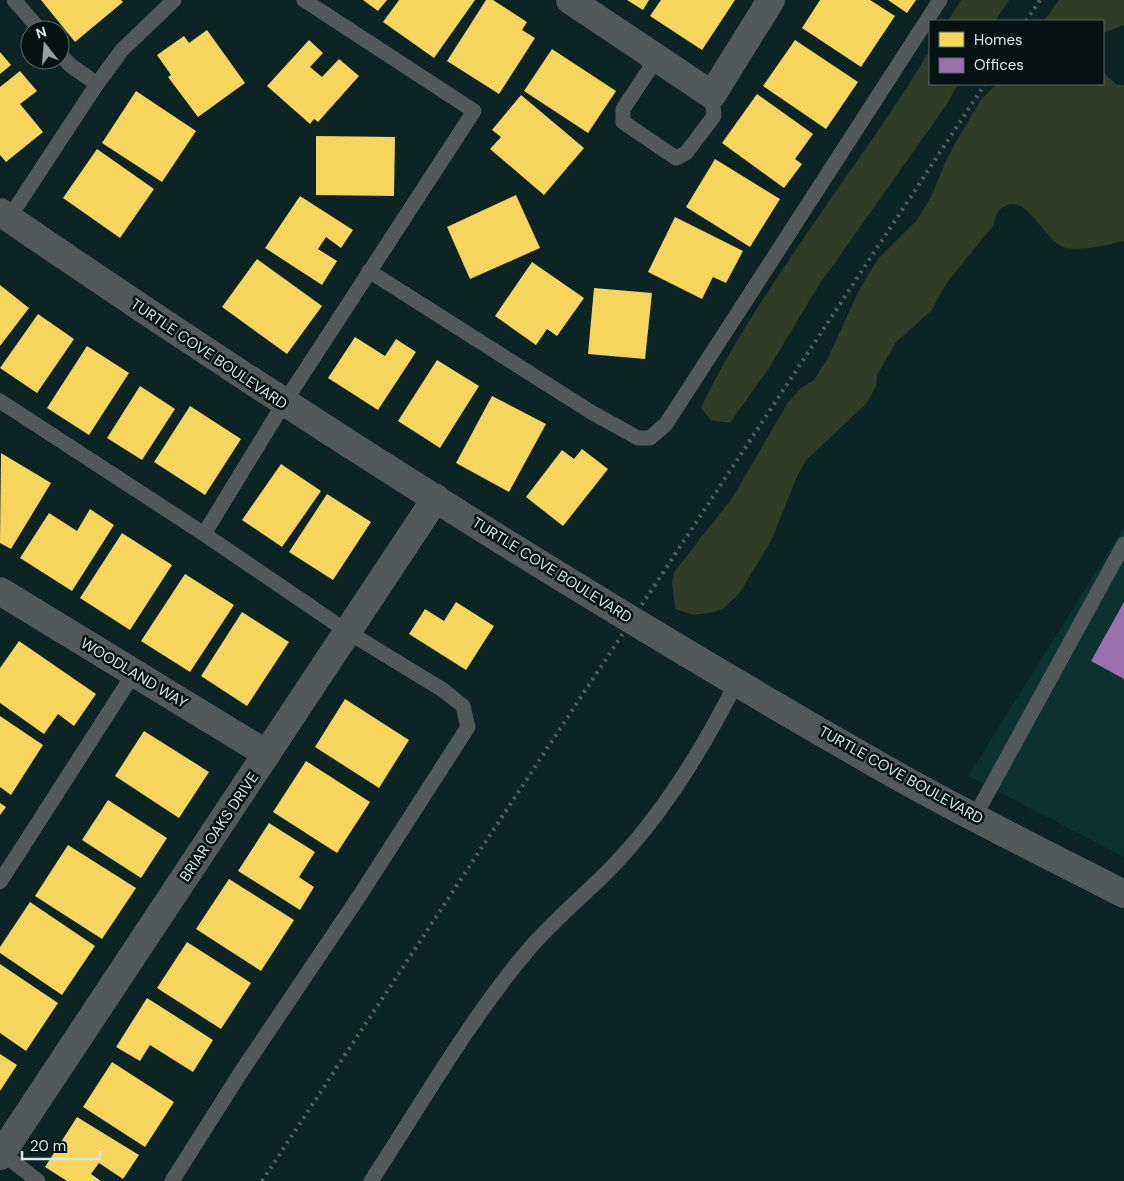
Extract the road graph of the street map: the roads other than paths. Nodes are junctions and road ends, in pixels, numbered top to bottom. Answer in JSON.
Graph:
{"nodes":[{"id":1,"x":14,"y":0,"type":"edge"},
{"id":2,"x":174,"y":0,"type":"edge"},
{"id":3,"x":304,"y":0,"type":"edge"},
{"id":4,"x":570,"y":0,"type":"edge"},
{"id":5,"x":772,"y":0,"type":"edge"},
{"id":6,"x":940,"y":0,"type":"edge"},
{"id":7,"x":31,"y":20,"type":"edge"},
{"id":8,"x":657,"y":58,"type":"junction"},
{"id":9,"x":70,"y":65,"type":"edge"},
{"id":10,"x":97,"y":84,"type":"junction"},
{"id":11,"x":712,"y":95,"type":"junction"},
{"id":12,"x":5,"y":215,"type":"edge"},
{"id":13,"x":369,"y":271,"type":"junction"},
{"id":14,"x":0,"y":401,"type":"edge"},
{"id":15,"x":284,"y":403,"type":"junction"},
{"id":16,"x":436,"y":498,"type":"junction"},
{"id":17,"x":204,"y":534,"type":"junction"},
{"id":18,"x":1124,"y":544,"type":"edge"},
{"id":19,"x":1,"y":593,"type":"edge"},
{"id":20,"x":348,"y":632,"type":"junction"},
{"id":21,"x":134,"y":673,"type":"junction"},
{"id":22,"x":737,"y":681,"type":"junction"},
{"id":23,"x":267,"y":754,"type":"junction"},
{"id":24,"x":975,"y":816,"type":"junction"},
{"id":25,"x":0,"y":882,"type":"edge"},
{"id":26,"x":1124,"y":894,"type":"edge"},
{"id":27,"x":1,"y":1155,"type":"edge"},
{"id":28,"x":38,"y":1181,"type":"edge"},
{"id":29,"x":172,"y":1181,"type":"edge"},
{"id":30,"x":371,"y":1181,"type":"edge"}],
"edges":[{"from":1,"to":7,"type":"lane"},
{"from":2,"to":10,"type":"lane"},
{"from":3,"to":13,"type":"lane"},
{"from":4,"to":8,"type":"street"},
{"from":5,"to":11,"type":"street"},
{"from":6,"to":13,"type":"lane"},
{"from":8,"to":11,"type":"street"},
{"from":8,"to":11,"type":"lane"},
{"from":9,"to":10,"type":"lane"},
{"from":10,"to":12,"type":"lane"},
{"from":12,"to":15,"type":"street","name":"TURTLE COVE BOULEVARD"},
{"from":13,"to":15,"type":"lane"},
{"from":14,"to":17,"type":"lane"},
{"from":15,"to":16,"type":"street","name":"TURTLE COVE BOULEVARD"},
{"from":15,"to":17,"type":"lane"},
{"from":16,"to":20,"type":"street","name":"BRIAR OAKS DRIVE"},
{"from":16,"to":22,"type":"street","name":"TURTLE COVE BOULEVARD"},
{"from":17,"to":20,"type":"lane"},
{"from":18,"to":24,"type":"lane"},
{"from":19,"to":21,"type":"street","name":"WOODLAND WAY"},
{"from":20,"to":23,"type":"street","name":"BRIAR OAKS DRIVE"},
{"from":20,"to":29,"type":"lane"},
{"from":21,"to":23,"type":"street","name":"WOODLAND WAY"},
{"from":21,"to":25,"type":"lane"},
{"from":22,"to":24,"type":"street","name":"TURTLE COVE BOULEVARD"},
{"from":22,"to":30,"type":"lane"},
{"from":23,"to":27,"type":"street","name":"BRIAR OAKS DRIVE"},
{"from":24,"to":26,"type":"street","name":"TURTLE COVE BOULEVARD"},
{"from":27,"to":28,"type":"lane"}]}
